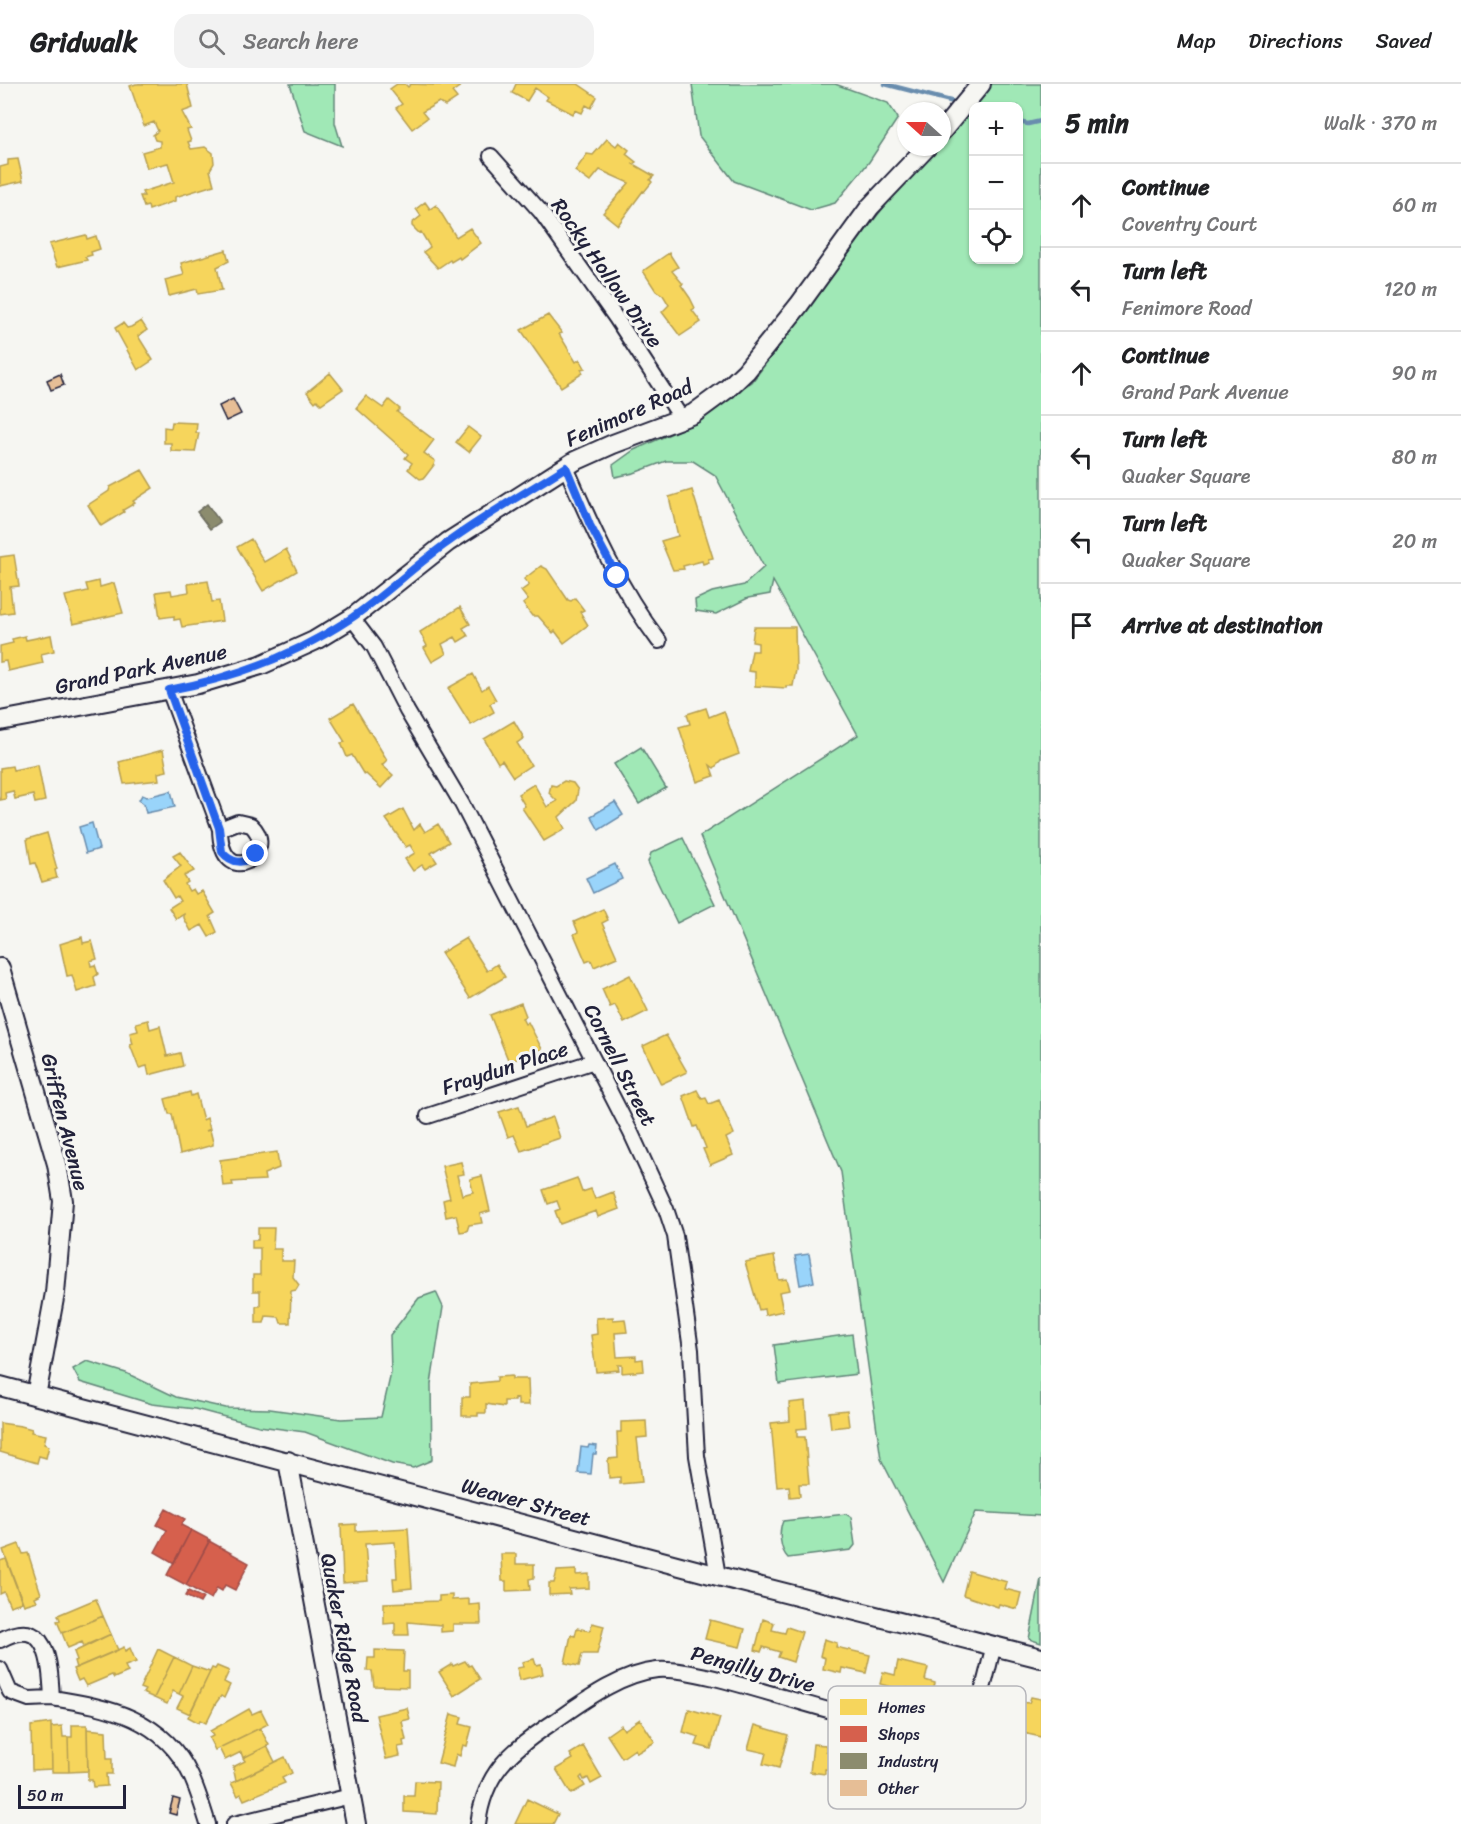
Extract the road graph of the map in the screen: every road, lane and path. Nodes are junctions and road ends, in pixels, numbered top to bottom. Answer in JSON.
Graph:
{"nodes":[{"id":1,"x":977,"y":88,"type":"edge"},
{"id":2,"x":951,"y":121,"type":"edge"},
{"id":3,"x":491,"y":156,"type":"dead end"},
{"id":4,"x":918,"y":156,"type":"edge"},
{"id":5,"x":682,"y":419,"type":"junction"},
{"id":6,"x":566,"y":467,"type":"junction"},
{"id":7,"x":352,"y":618,"type":"junction"},
{"id":8,"x":659,"y":641,"type":"dead end"},
{"id":9,"x":169,"y":690,"type":"junction"},
{"id":10,"x":0,"y":721,"type":"edge"},
{"id":11,"x":219,"y":828,"type":"dead end"},
{"id":12,"x":0,"y":968,"type":"edge"},
{"id":13,"x":594,"y":1061,"type":"junction"},
{"id":14,"x":428,"y":1116,"type":"dead end"},
{"id":15,"x":0,"y":1386,"type":"edge"},
{"id":16,"x":36,"y":1396,"type":"junction"},
{"id":17,"x":288,"y":1461,"type":"junction"},
{"id":18,"x":718,"y":1576,"type":"junction"},
{"id":19,"x":0,"y":1640,"type":"edge"},
{"id":20,"x":994,"y":1646,"type":"junction"},
{"id":21,"x":1041,"y":1658,"type":"edge"},
{"id":22,"x":0,"y":1669,"type":"edge"},
{"id":23,"x":982,"y":1686,"type":"edge"},
{"id":24,"x":52,"y":1698,"type":"junction"},
{"id":25,"x":828,"y":1710,"type":"edge"},
{"id":26,"x":351,"y":1796,"type":"junction"},
{"id":27,"x":208,"y":1824,"type":"edge"},
{"id":28,"x":234,"y":1824,"type":"edge"},
{"id":29,"x":356,"y":1824,"type":"edge"},
{"id":30,"x":478,"y":1824,"type":"edge"}],
"edges":[{"from":1,"to":2,"type":"street"},
{"from":3,"to":5,"type":"street","name":"Rocky Hollow Drive"},
{"from":4,"to":5,"type":"street","name":"Fenimore Road"},
{"from":5,"to":6,"type":"street","name":"Fenimore Road"},
{"from":6,"to":7,"type":"street","name":"Fenimore Road"},
{"from":6,"to":8,"type":"street"},
{"from":7,"to":9,"type":"street","name":"Grand Park Avenue"},
{"from":7,"to":13,"type":"street","name":"Cornell Street"},
{"from":9,"to":10,"type":"street","name":"Grand Park Avenue"},
{"from":9,"to":11,"type":"street"},
{"from":12,"to":16,"type":"street","name":"Griffen Avenue"},
{"from":13,"to":14,"type":"street","name":"Fraydun Place"},
{"from":13,"to":18,"type":"street","name":"Cornell Street"},
{"from":15,"to":16,"type":"street","name":"Weaver Street"},
{"from":16,"to":17,"type":"street","name":"Weaver Street"},
{"from":17,"to":18,"type":"street","name":"Weaver Street"},
{"from":17,"to":26,"type":"street","name":"Quaker Ridge Road"},
{"from":18,"to":20,"type":"street","name":"Weaver Street"},
{"from":19,"to":24,"type":"street"},
{"from":20,"to":21,"type":"street","name":"Weaver Street"},
{"from":20,"to":23,"type":"street","name":"Pengilly Drive"},
{"from":22,"to":24,"type":"street"},
{"from":24,"to":27,"type":"street"},
{"from":25,"to":30,"type":"street","name":"Pengilly Drive"},
{"from":26,"to":28,"type":"street"},
{"from":26,"to":29,"type":"street","name":"Quaker Ridge Road"}]}
